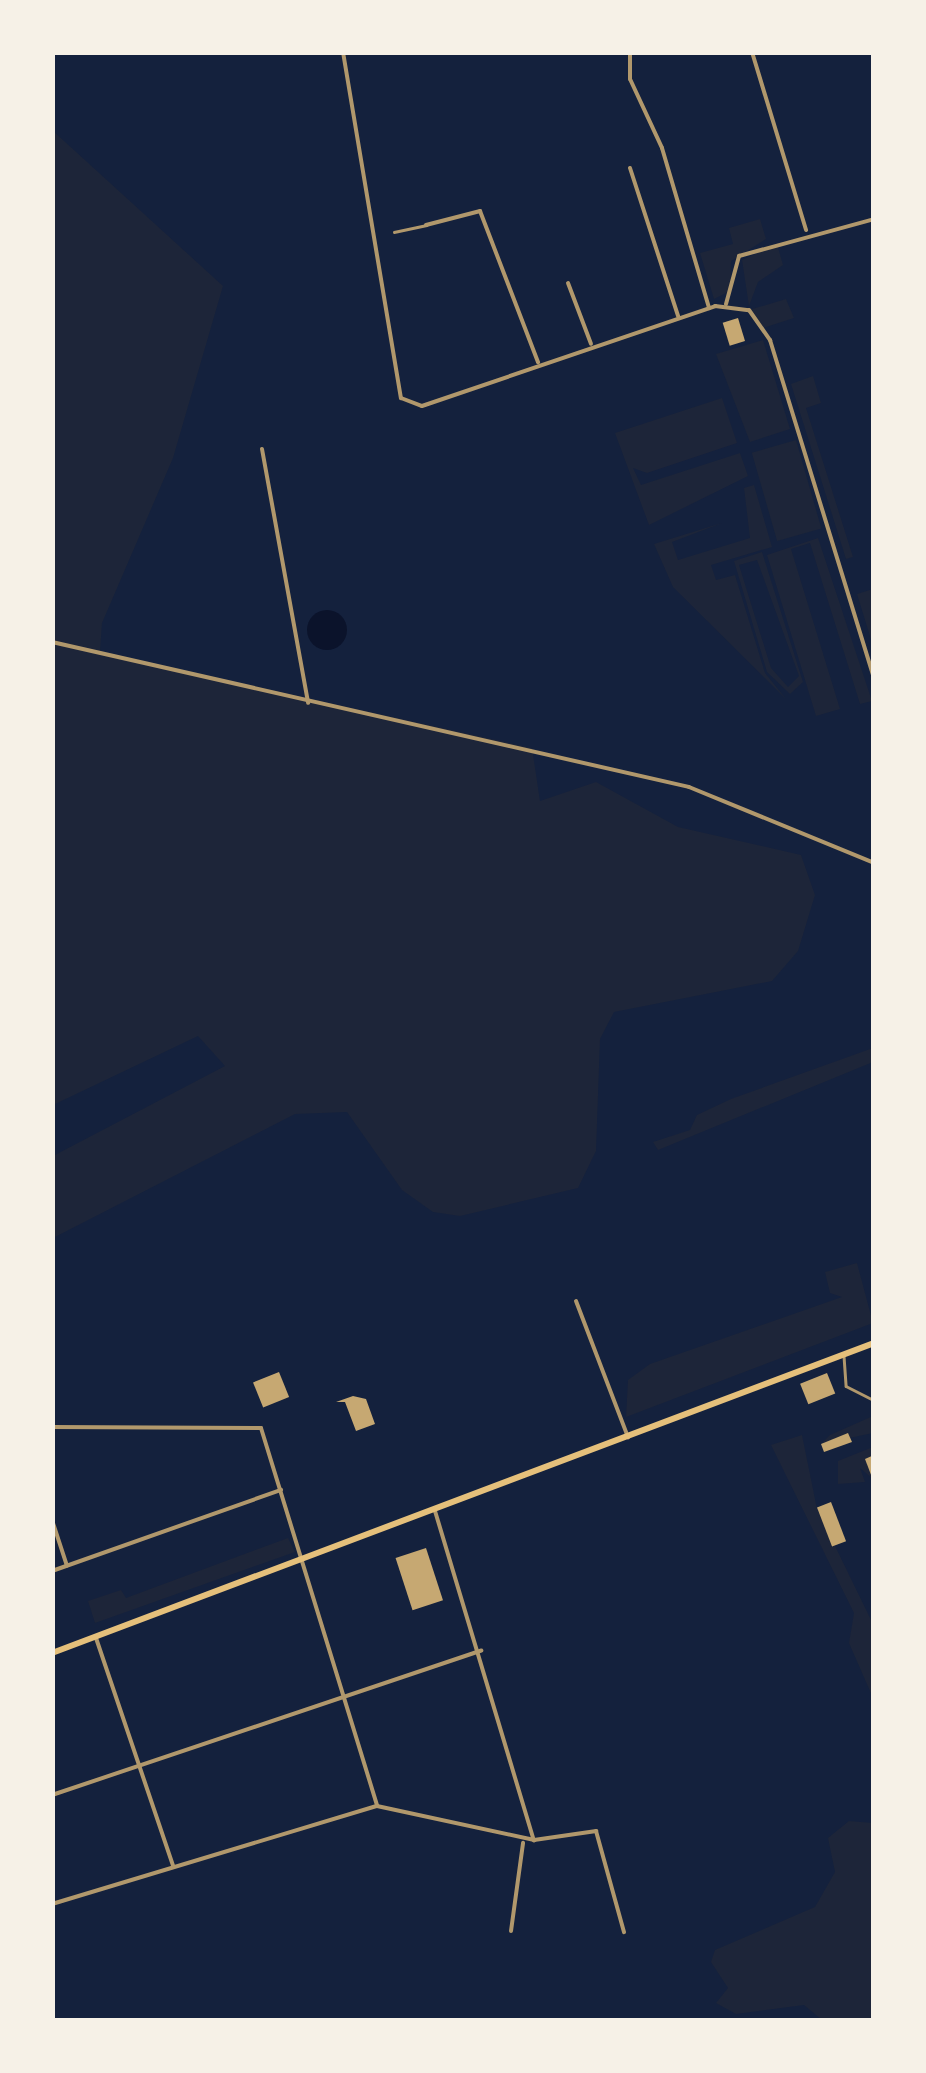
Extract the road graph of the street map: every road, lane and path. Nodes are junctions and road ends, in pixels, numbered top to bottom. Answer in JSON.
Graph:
{"nodes":[{"id":1,"x":343,"y":52,"type":"edge"},
{"id":2,"x":630,"y":52,"type":"edge"},
{"id":3,"x":752,"y":52,"type":"edge"},
{"id":4,"x":630,"y":168,"type":"dead end"},
{"id":5,"x":874,"y":218,"type":"edge"},
{"id":6,"x":426,"y":225,"type":"joint"},
{"id":7,"x":806,"y":230,"type":"junction"},
{"id":8,"x":394,"y":232,"type":"dead end"},
{"id":9,"x":568,"y":283,"type":"dead end"},
{"id":10,"x":726,"y":304,"type":"junction"},
{"id":11,"x":709,"y":308,"type":"junction"},
{"id":12,"x":678,"y":318,"type":"junction"},
{"id":13,"x":592,"y":346,"type":"junction"},
{"id":14,"x":539,"y":364,"type":"junction"},
{"id":15,"x":262,"y":448,"type":"dead end"},
{"id":16,"x":52,"y":642,"type":"edge"},
{"id":17,"x":874,"y":679,"type":"edge"},
{"id":18,"x":308,"y":703,"type":"junction"},
{"id":19,"x":874,"y":863,"type":"edge"},
{"id":20,"x":576,"y":1301,"type":"dead end"},
{"id":21,"x":874,"y":1344,"type":"edge"},
{"id":22,"x":844,"y":1355,"type":"junction"},
{"id":23,"x":874,"y":1400,"type":"edge"},
{"id":24,"x":52,"y":1427,"type":"edge"},
{"id":25,"x":629,"y":1438,"type":"junction"},
{"id":26,"x":281,"y":1490,"type":"junction"},
{"id":27,"x":435,"y":1511,"type":"junction"},
{"id":28,"x":52,"y":1520,"type":"edge"},
{"id":29,"x":307,"y":1560,"type":"junction"},
{"id":30,"x":67,"y":1566,"type":"junction"},
{"id":31,"x":52,"y":1571,"type":"edge"},
{"id":32,"x":96,"y":1638,"type":"junction"},
{"id":33,"x":481,"y":1651,"type":"junction"},
{"id":34,"x":52,"y":1653,"type":"edge"},
{"id":35,"x":343,"y":1694,"type":"junction"},
{"id":36,"x":138,"y":1766,"type":"junction"},
{"id":37,"x":52,"y":1795,"type":"edge"},
{"id":38,"x":377,"y":1806,"type":"junction"},
{"id":39,"x":534,"y":1840,"type":"junction"},
{"id":40,"x":523,"y":1843,"type":"junction"},
{"id":41,"x":173,"y":1867,"type":"junction"},
{"id":42,"x":52,"y":1904,"type":"edge"},
{"id":43,"x":511,"y":1931,"type":"dead end"},
{"id":44,"x":624,"y":1932,"type":"dead end"}],
"edges":[{"from":1,"to":14,"type":"street"},
{"from":2,"to":11,"type":"street"},
{"from":3,"to":7,"type":"street"},
{"from":4,"to":12,"type":"street"},
{"from":5,"to":7,"type":"street"},
{"from":6,"to":8,"type":"lane"},
{"from":6,"to":14,"type":"street"},
{"from":7,"to":10,"type":"street"},
{"from":9,"to":13,"type":"street"},
{"from":10,"to":11,"type":"street"},
{"from":10,"to":17,"type":"street"},
{"from":11,"to":12,"type":"street"},
{"from":12,"to":13,"type":"street"},
{"from":13,"to":14,"type":"street"},
{"from":15,"to":18,"type":"street"},
{"from":16,"to":18,"type":"street"},
{"from":18,"to":19,"type":"street"},
{"from":20,"to":25,"type":"street"},
{"from":21,"to":22,"type":"main road"},
{"from":22,"to":23,"type":"lane"},
{"from":22,"to":25,"type":"main road"},
{"from":24,"to":26,"type":"street"},
{"from":25,"to":27,"type":"main road"},
{"from":26,"to":29,"type":"street"},
{"from":26,"to":30,"type":"street"},
{"from":27,"to":29,"type":"main road"},
{"from":27,"to":33,"type":"street"},
{"from":28,"to":30,"type":"street"},
{"from":29,"to":32,"type":"main road"},
{"from":29,"to":35,"type":"street"},
{"from":30,"to":31,"type":"street"},
{"from":32,"to":34,"type":"main road"},
{"from":32,"to":36,"type":"street"},
{"from":33,"to":35,"type":"street"},
{"from":33,"to":39,"type":"street"},
{"from":35,"to":36,"type":"street"},
{"from":35,"to":38,"type":"street"},
{"from":36,"to":37,"type":"street"},
{"from":36,"to":41,"type":"street"},
{"from":38,"to":40,"type":"street"},
{"from":38,"to":41,"type":"street"},
{"from":39,"to":40,"type":"street"},
{"from":39,"to":44,"type":"street"},
{"from":40,"to":43,"type":"street"},
{"from":41,"to":42,"type":"street"}]}
